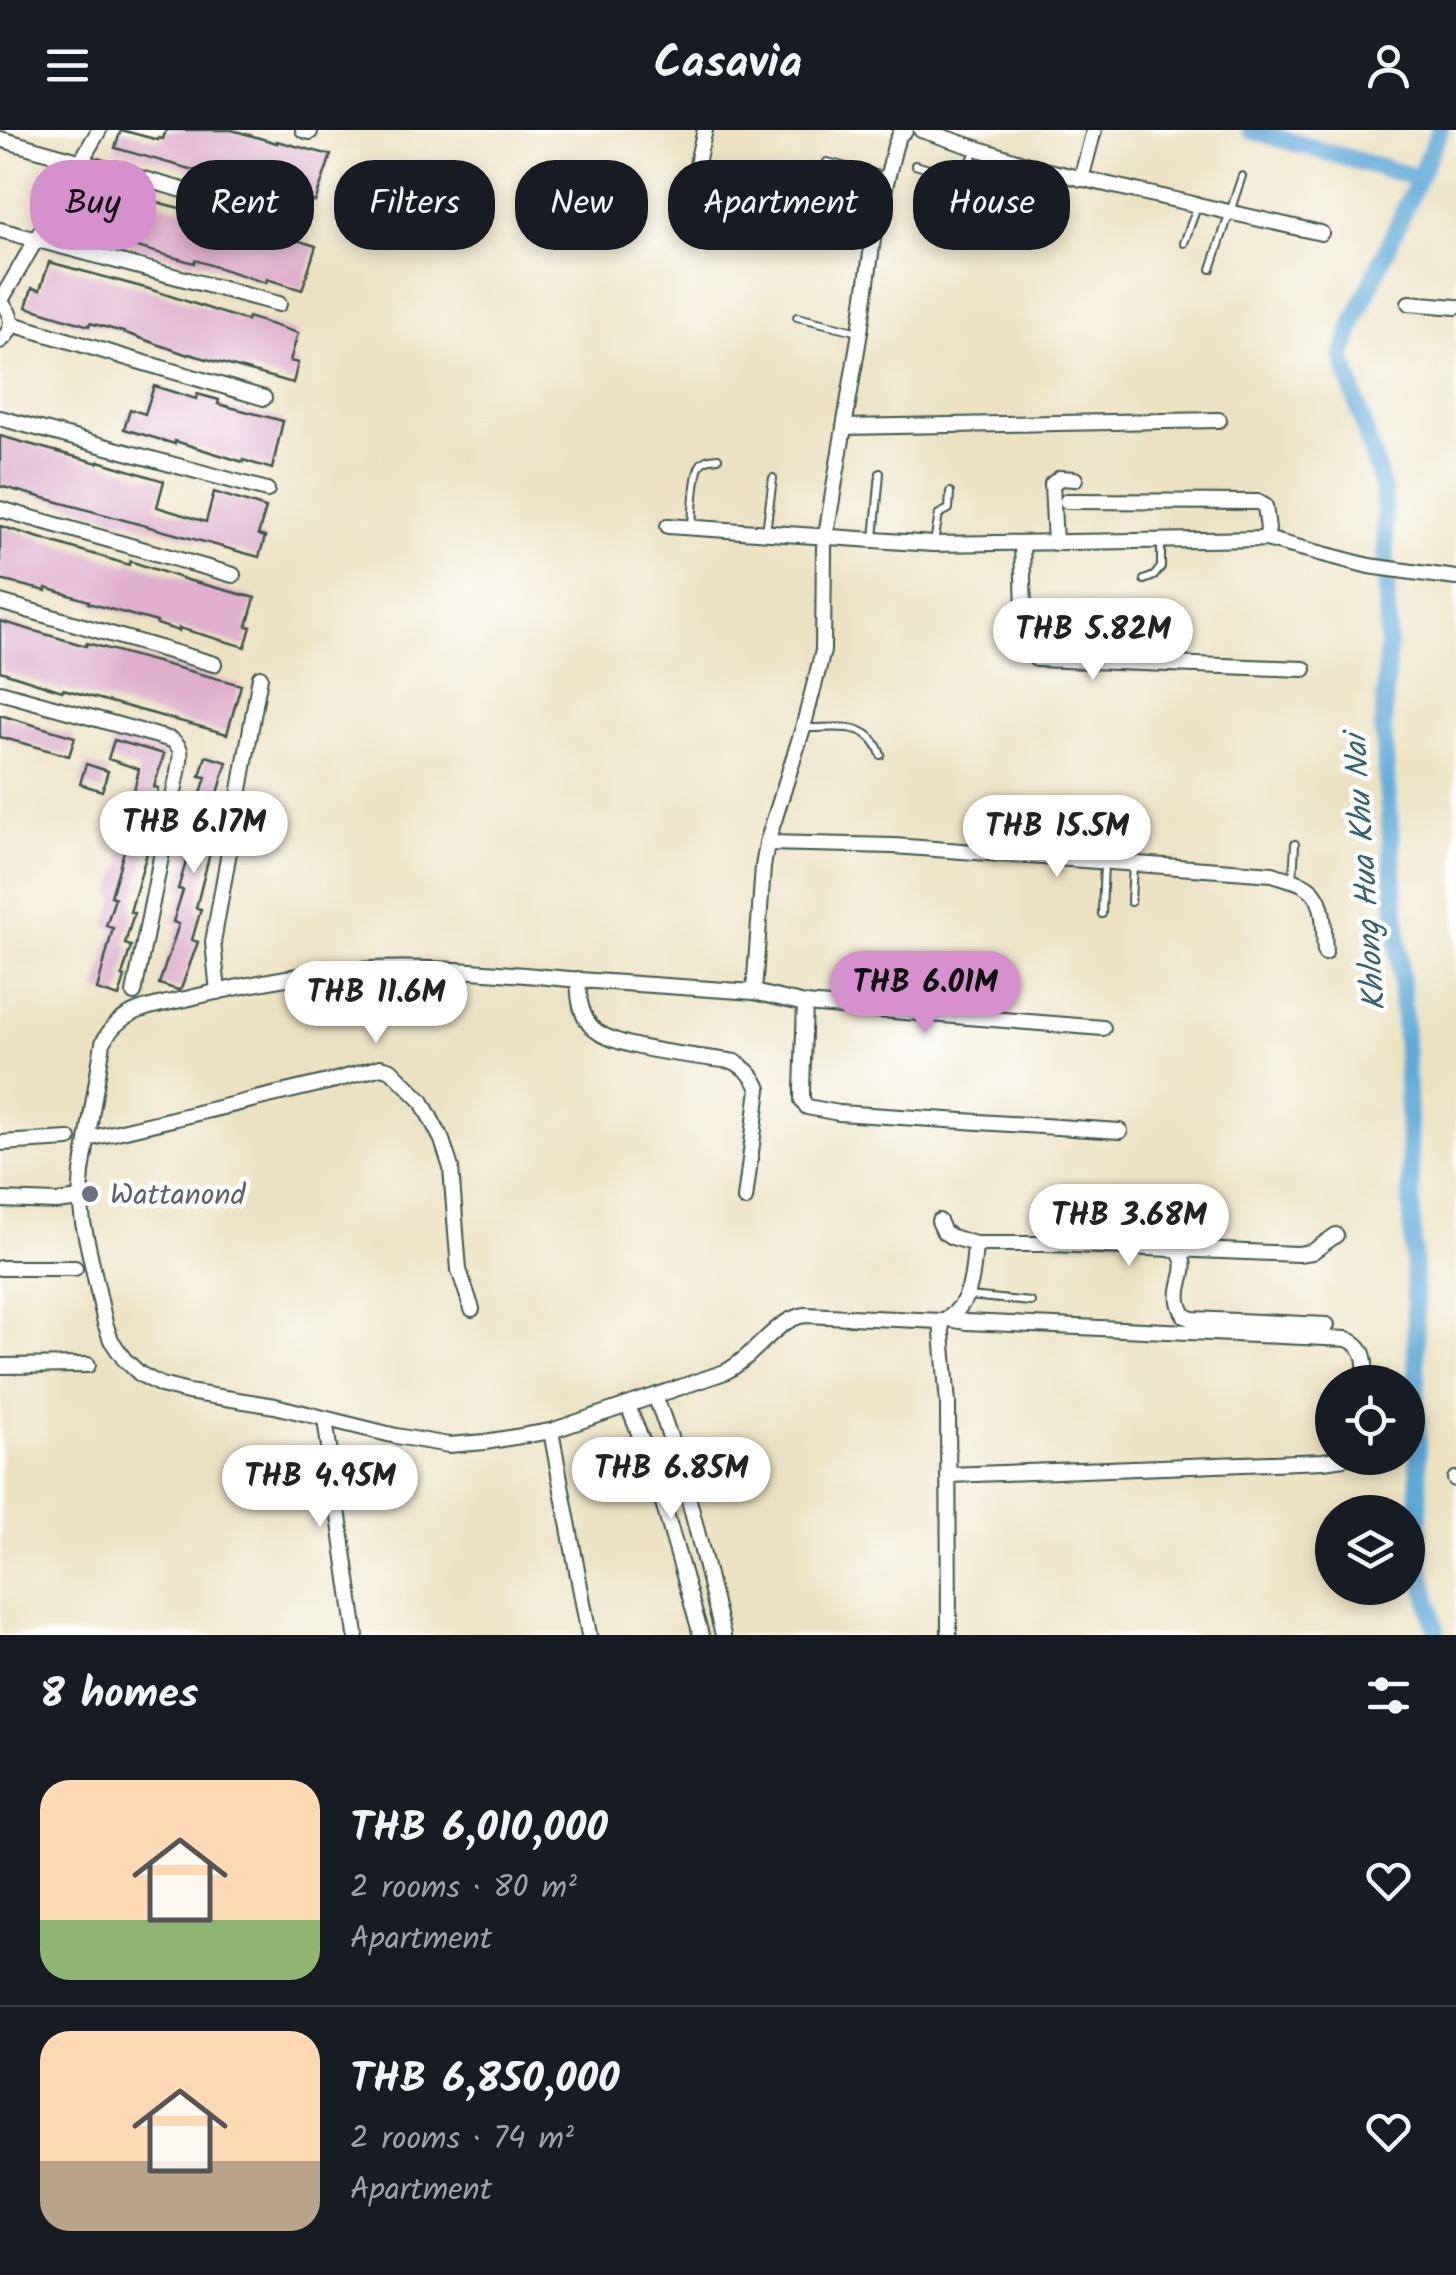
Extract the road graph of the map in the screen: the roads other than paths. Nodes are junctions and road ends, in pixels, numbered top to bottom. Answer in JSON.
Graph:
{"nodes":[{"id":1,"x":99,"y":130,"type":"edge"},
{"id":2,"x":705,"y":130,"type":"edge"},
{"id":3,"x":906,"y":130,"type":"edge"},
{"id":4,"x":921,"y":130,"type":"edge"},
{"id":5,"x":1094,"y":130,"type":"edge"},
{"id":6,"x":0,"y":139,"type":"edge"},
{"id":7,"x":976,"y":148,"type":"junction"},
{"id":8,"x":77,"y":160,"type":"edge"},
{"id":9,"x":82,"y":160,"type":"edge"},
{"id":10,"x":699,"y":160,"type":"edge"},
{"id":11,"x":892,"y":160,"type":"edge"},
{"id":12,"x":972,"y":160,"type":"edge"},
{"id":13,"x":1013,"y":160,"type":"edge"},
{"id":14,"x":1242,"y":176,"type":"dead end"},
{"id":15,"x":1070,"y":177,"type":"edge"},
{"id":16,"x":1081,"y":180,"type":"junction"},
{"id":17,"x":1198,"y":205,"type":"junction"},
{"id":18,"x":1230,"y":212,"type":"junction"},
{"id":19,"x":0,"y":230,"type":"edge"},
{"id":20,"x":1321,"y":233,"type":"dead end"},
{"id":21,"x":30,"y":238,"type":"edge"},
{"id":22,"x":1184,"y":243,"type":"dead end"},
{"id":23,"x":30,"y":250,"type":"edge"},
{"id":24,"x":74,"y":250,"type":"edge"},
{"id":25,"x":871,"y":250,"type":"edge"},
{"id":26,"x":1211,"y":269,"type":"dead end"},
{"id":27,"x":0,"y":302,"type":"edge"},
{"id":28,"x":1408,"y":303,"type":"dead end"},
{"id":29,"x":279,"y":304,"type":"dead end"},
{"id":30,"x":1456,"y":306,"type":"edge"},
{"id":31,"x":797,"y":316,"type":"dead end"},
{"id":32,"x":12,"y":324,"type":"junction"},
{"id":33,"x":860,"y":332,"type":"junction"},
{"id":34,"x":0,"y":341,"type":"edge"},
{"id":35,"x":264,"y":398,"type":"dead end"},
{"id":36,"x":0,"y":418,"type":"edge"},
{"id":37,"x":1219,"y":420,"type":"dead end"},
{"id":38,"x":844,"y":427,"type":"junction"},
{"id":39,"x":718,"y":458,"type":"dead end"},
{"id":40,"x":880,"y":474,"type":"dead end"},
{"id":41,"x":774,"y":478,"type":"dead end"},
{"id":42,"x":1075,"y":479,"type":"dead end"},
{"id":43,"x":267,"y":490,"type":"dead end"},
{"id":44,"x":950,"y":492,"type":"dead end"},
{"id":45,"x":1067,"y":501,"type":"dead end"},
{"id":46,"x":0,"y":509,"type":"edge"},
{"id":47,"x":668,"y":526,"type":"dead end"},
{"id":48,"x":692,"y":528,"type":"junction"},
{"id":49,"x":766,"y":533,"type":"junction"},
{"id":50,"x":827,"y":538,"type":"junction"},
{"id":51,"x":1266,"y":539,"type":"junction"},
{"id":52,"x":874,"y":540,"type":"junction"},
{"id":53,"x":1161,"y":542,"type":"junction"},
{"id":54,"x":1055,"y":543,"type":"junction"},
{"id":55,"x":934,"y":544,"type":"junction"},
{"id":56,"x":1022,"y":544,"type":"junction"},
{"id":57,"x":233,"y":575,"type":"dead end"},
{"id":58,"x":1456,"y":578,"type":"edge"},
{"id":59,"x":1144,"y":580,"type":"dead end"},
{"id":60,"x":0,"y":602,"type":"edge"},
{"id":61,"x":214,"y":664,"type":"dead end"},
{"id":62,"x":1304,"y":669,"type":"dead end"},
{"id":63,"x":260,"y":677,"type":"dead end"},
{"id":64,"x":0,"y":692,"type":"edge"},
{"id":65,"x":803,"y":728,"type":"junction"},
{"id":66,"x":881,"y":755,"type":"dead end"},
{"id":67,"x":767,"y":843,"type":"junction"},
{"id":68,"x":1294,"y":844,"type":"dead end"},
{"id":69,"x":1104,"y":861,"type":"junction"},
{"id":70,"x":1133,"y":862,"type":"junction"},
{"id":71,"x":1292,"y":881,"type":"junction"},
{"id":72,"x":1130,"y":902,"type":"dead end"},
{"id":73,"x":1102,"y":914,"type":"dead end"},
{"id":74,"x":1325,"y":952,"type":"dead end"},
{"id":75,"x":578,"y":980,"type":"junction"},
{"id":76,"x":218,"y":992,"type":"junction"},
{"id":77,"x":754,"y":992,"type":"junction"},
{"id":78,"x":134,"y":993,"type":"dead end"},
{"id":79,"x":804,"y":1004,"type":"junction"},
{"id":80,"x":1103,"y":1028,"type":"dead end"},
{"id":81,"x":1120,"y":1131,"type":"dead end"},
{"id":82,"x":88,"y":1138,"type":"junction"},
{"id":83,"x":69,"y":1139,"type":"dead end"},
{"id":84,"x":0,"y":1143,"type":"edge"},
{"id":85,"x":80,"y":1199,"type":"junction"},
{"id":86,"x":745,"y":1199,"type":"dead end"},
{"id":87,"x":0,"y":1200,"type":"edge"},
{"id":88,"x":940,"y":1221,"type":"dead end"},
{"id":89,"x":1336,"y":1236,"type":"dead end"},
{"id":90,"x":975,"y":1244,"type":"junction"},
{"id":91,"x":1176,"y":1248,"type":"junction"},
{"id":92,"x":0,"y":1268,"type":"edge"},
{"id":93,"x":75,"y":1268,"type":"dead end"},
{"id":94,"x":968,"y":1296,"type":"junction"},
{"id":95,"x":1031,"y":1302,"type":"dead end"},
{"id":96,"x":472,"y":1308,"type":"dead end"},
{"id":97,"x":945,"y":1320,"type":"junction"},
{"id":98,"x":1327,"y":1325,"type":"dead end"},
{"id":99,"x":88,"y":1365,"type":"dead end"},
{"id":100,"x":1365,"y":1365,"type":"edge"},
{"id":101,"x":0,"y":1366,"type":"edge"},
{"id":102,"x":655,"y":1396,"type":"junction"},
{"id":103,"x":628,"y":1406,"type":"junction"},
{"id":104,"x":325,"y":1419,"type":"junction"},
{"id":105,"x":552,"y":1431,"type":"junction"},
{"id":106,"x":1315,"y":1461,"type":"edge"},
{"id":107,"x":948,"y":1476,"type":"junction"},
{"id":108,"x":356,"y":1635,"type":"edge"},
{"id":109,"x":590,"y":1635,"type":"edge"},
{"id":110,"x":701,"y":1635,"type":"edge"},
{"id":111,"x":723,"y":1635,"type":"edge"},
{"id":112,"x":949,"y":1635,"type":"edge"}],
"edges":[{"from":1,"to":9,"type":"street"},
{"from":2,"to":10,"type":"street"},
{"from":3,"to":11,"type":"street"},
{"from":4,"to":7,"type":"street"},
{"from":5,"to":16,"type":"street"},
{"from":6,"to":8,"type":"street"},
{"from":7,"to":12,"type":"lane"},
{"from":7,"to":13,"type":"street"},
{"from":14,"to":18,"type":"lane"},
{"from":15,"to":16,"type":"street"},
{"from":16,"to":17,"type":"street"},
{"from":17,"to":18,"type":"street"},
{"from":17,"to":22,"type":"lane"},
{"from":18,"to":20,"type":"street"},
{"from":18,"to":26,"type":"lane"},
{"from":19,"to":21,"type":"street"},
{"from":23,"to":27,"type":"street"},
{"from":24,"to":29,"type":"street"},
{"from":25,"to":33,"type":"street"},
{"from":27,"to":32,"type":"street"},
{"from":28,"to":30,"type":"street"},
{"from":31,"to":33,"type":"lane"},
{"from":32,"to":34,"type":"street"},
{"from":32,"to":35,"type":"street"},
{"from":33,"to":38,"type":"street"},
{"from":36,"to":43,"type":"street"},
{"from":37,"to":38,"type":"street"},
{"from":38,"to":50,"type":"street"},
{"from":39,"to":48,"type":"lane"},
{"from":40,"to":52,"type":"lane"},
{"from":41,"to":49,"type":"lane"},
{"from":42,"to":54,"type":"street"},
{"from":44,"to":55,"type":"lane"},
{"from":45,"to":51,"type":"street"},
{"from":46,"to":57,"type":"street"},
{"from":47,"to":48,"type":"street"},
{"from":48,"to":49,"type":"street"},
{"from":49,"to":50,"type":"street"},
{"from":50,"to":52,"type":"street"},
{"from":50,"to":65,"type":"street"},
{"from":51,"to":53,"type":"street"},
{"from":51,"to":58,"type":"street"},
{"from":52,"to":55,"type":"street"},
{"from":53,"to":54,"type":"street"},
{"from":53,"to":59,"type":"lane"},
{"from":54,"to":56,"type":"street"},
{"from":55,"to":56,"type":"street"},
{"from":56,"to":62,"type":"street"},
{"from":60,"to":61,"type":"street"},
{"from":63,"to":76,"type":"street"},
{"from":64,"to":78,"type":"street"},
{"from":65,"to":66,"type":"lane"},
{"from":65,"to":67,"type":"street"},
{"from":67,"to":69,"type":"street"},
{"from":67,"to":77,"type":"street"},
{"from":68,"to":71,"type":"lane"},
{"from":69,"to":70,"type":"street"},
{"from":69,"to":73,"type":"lane"},
{"from":70,"to":71,"type":"street"},
{"from":70,"to":72,"type":"lane"},
{"from":71,"to":74,"type":"street"},
{"from":75,"to":76,"type":"street"},
{"from":75,"to":77,"type":"street"},
{"from":75,"to":86,"type":"street"},
{"from":76,"to":82,"type":"street"},
{"from":77,"to":79,"type":"street"},
{"from":79,"to":80,"type":"street"},
{"from":79,"to":81,"type":"street"},
{"from":82,"to":85,"type":"street"},
{"from":82,"to":96,"type":"street"},
{"from":83,"to":84,"type":"street"},
{"from":85,"to":87,"type":"street"},
{"from":85,"to":104,"type":"street"},
{"from":88,"to":90,"type":"street"},
{"from":89,"to":91,"type":"street"},
{"from":90,"to":91,"type":"street"},
{"from":90,"to":94,"type":"street"},
{"from":91,"to":98,"type":"street"},
{"from":92,"to":93,"type":"street"},
{"from":94,"to":95,"type":"lane"},
{"from":94,"to":97,"type":"street"},
{"from":97,"to":100,"type":"street"},
{"from":97,"to":102,"type":"street"},
{"from":97,"to":107,"type":"street"},
{"from":99,"to":101,"type":"street"},
{"from":102,"to":103,"type":"street"},
{"from":102,"to":111,"type":"street"},
{"from":103,"to":105,"type":"street"},
{"from":103,"to":110,"type":"street"},
{"from":104,"to":105,"type":"street"},
{"from":104,"to":108,"type":"street"},
{"from":105,"to":109,"type":"street"},
{"from":106,"to":107,"type":"street"},
{"from":107,"to":112,"type":"street"}]}
